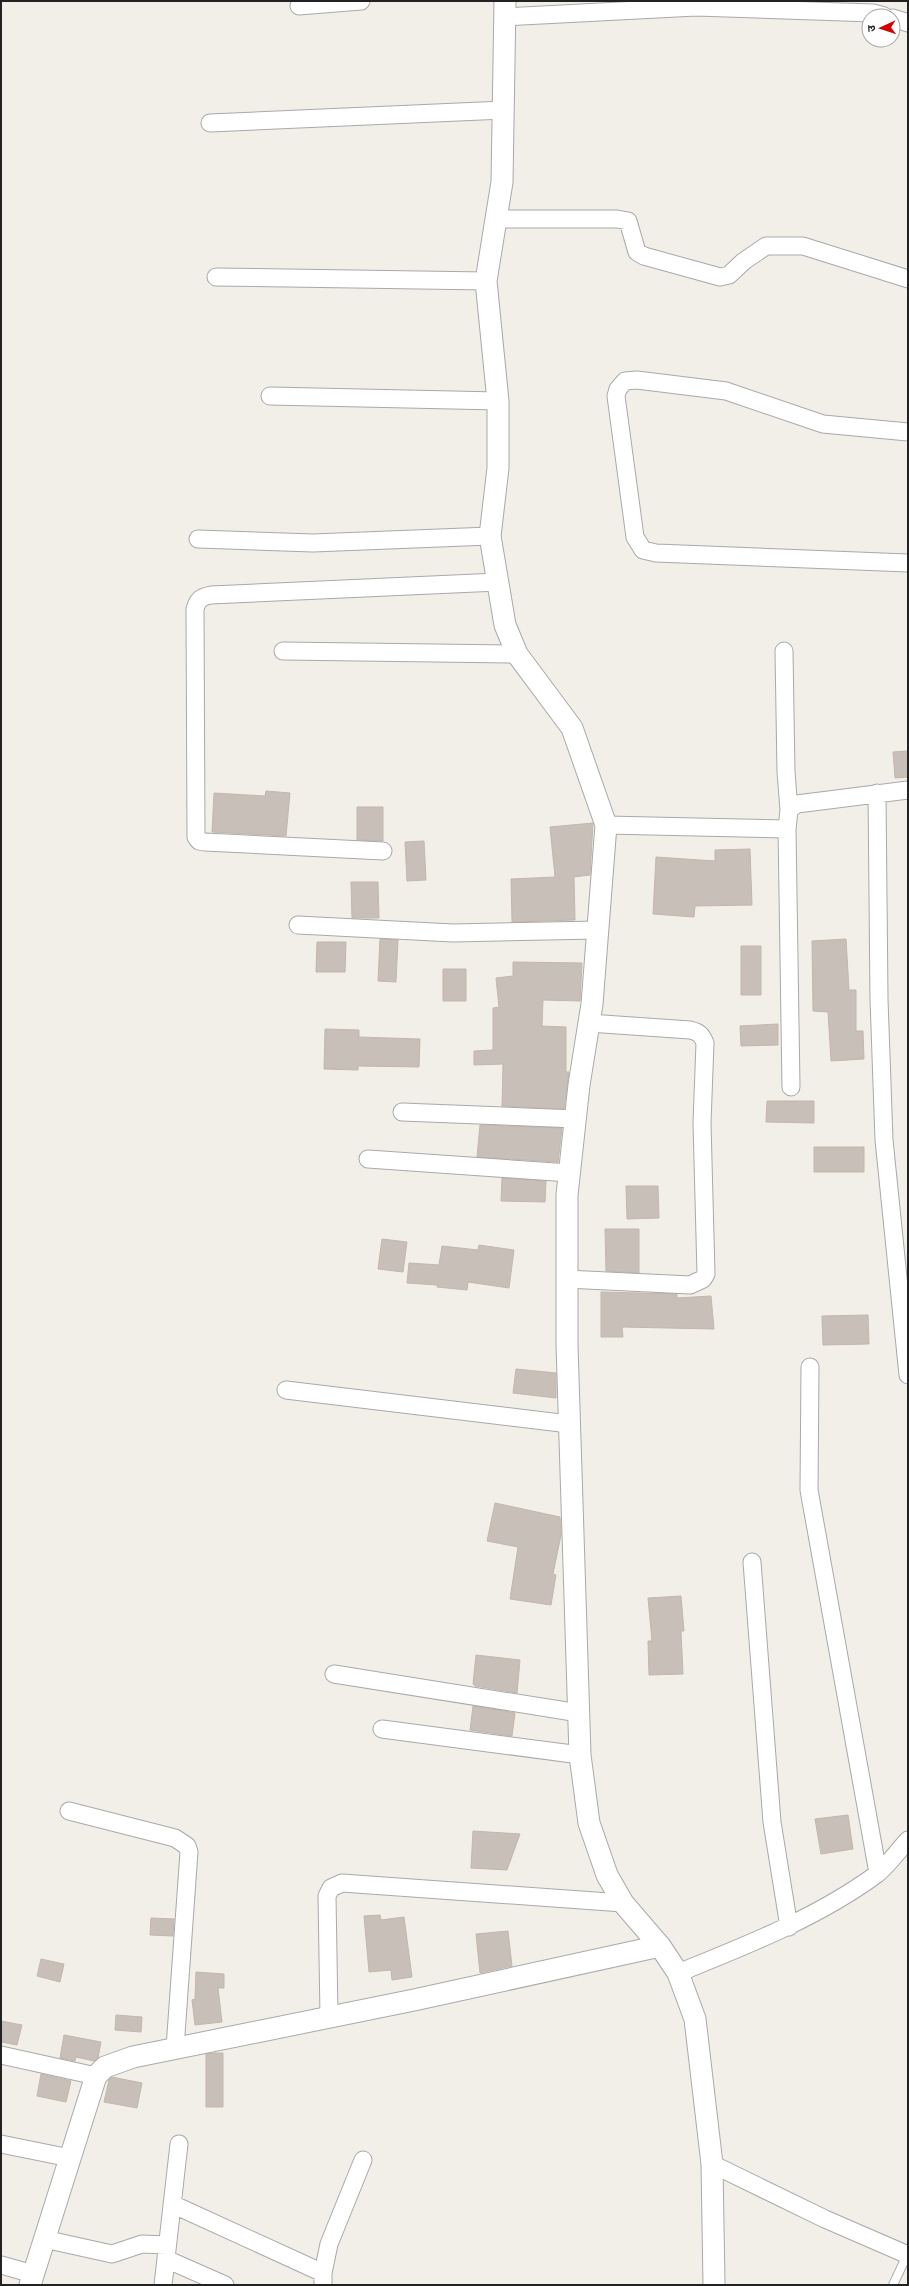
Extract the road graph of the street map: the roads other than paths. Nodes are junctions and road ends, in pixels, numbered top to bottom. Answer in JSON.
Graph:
{"nodes":[{"id":1,"x":361,"y":1,"type":"edge"},
{"id":2,"x":697,"y":4,"type":"edge"},
{"id":3,"x":299,"y":6,"type":"dead end"},
{"id":4,"x":505,"y":9,"type":"edge"},
{"id":5,"x":861,"y":9,"type":"edge"},
{"id":6,"x":504,"y":110,"type":"junction"},
{"id":7,"x":210,"y":124,"type":"dead end"},
{"id":8,"x":496,"y":219,"type":"junction"},
{"id":9,"x":216,"y":277,"type":"dead end"},
{"id":10,"x":908,"y":279,"type":"edge"},
{"id":11,"x":486,"y":281,"type":"junction"},
{"id":12,"x":270,"y":396,"type":"dead end"},
{"id":13,"x":498,"y":401,"type":"junction"},
{"id":14,"x":908,"y":432,"type":"edge"},
{"id":15,"x":490,"y":536,"type":"junction"},
{"id":16,"x":198,"y":539,"type":"dead end"},
{"id":17,"x":908,"y":563,"type":"edge"},
{"id":18,"x":498,"y":582,"type":"junction"},
{"id":19,"x":283,"y":651,"type":"dead end"},
{"id":20,"x":784,"y":651,"type":"dead end"},
{"id":21,"x":517,"y":654,"type":"junction"},
{"id":22,"x":908,"y":790,"type":"edge"},
{"id":23,"x":877,"y":793,"type":"junction"},
{"id":24,"x":789,"y":810,"type":"junction"},
{"id":25,"x":606,"y":825,"type":"junction"},
{"id":26,"x":787,"y":829,"type":"junction"},
{"id":27,"x":383,"y":851,"type":"dead end"},
{"id":28,"x":298,"y":925,"type":"dead end"},
{"id":29,"x":598,"y":930,"type":"junction"},
{"id":30,"x":589,"y":1023,"type":"junction"},
{"id":31,"x":791,"y":1087,"type":"dead end"},
{"id":32,"x":402,"y":1112,"type":"dead end"},
{"id":33,"x":576,"y":1119,"type":"junction"},
{"id":34,"x":368,"y":1159,"type":"dead end"},
{"id":35,"x":569,"y":1173,"type":"junction"},
{"id":36,"x":566,"y":1279,"type":"junction"},
{"id":37,"x":810,"y":1367,"type":"dead end"},
{"id":38,"x":908,"y":1375,"type":"edge"},
{"id":39,"x":286,"y":1390,"type":"dead end"},
{"id":40,"x":569,"y":1424,"type":"junction"},
{"id":41,"x":752,"y":1562,"type":"dead end"},
{"id":42,"x":334,"y":1674,"type":"dead end"},
{"id":43,"x":579,"y":1713,"type":"junction"},
{"id":44,"x":382,"y":1729,"type":"dead end"},
{"id":45,"x":580,"y":1755,"type":"junction"},
{"id":46,"x":68,"y":1811,"type":"dead end"},
{"id":47,"x":908,"y":1840,"type":"edge"},
{"id":48,"x":878,"y":1873,"type":"junction"},
{"id":49,"x":624,"y":1903,"type":"junction"},
{"id":50,"x":789,"y":1927,"type":"junction"},
{"id":51,"x":660,"y":1946,"type":"junction"},
{"id":52,"x":678,"y":1973,"type":"junction"},
{"id":53,"x":329,"y":2016,"type":"junction"},
{"id":54,"x":175,"y":2048,"type":"junction"},
{"id":55,"x":1,"y":2055,"type":"edge"},
{"id":56,"x":96,"y":2076,"type":"junction"},
{"id":57,"x":1,"y":2144,"type":"edge"},
{"id":58,"x":179,"y":2144,"type":"dead end"},
{"id":59,"x":70,"y":2158,"type":"junction"},
{"id":60,"x":364,"y":2160,"type":"dead end"},
{"id":61,"x":712,"y":2164,"type":"junction"},
{"id":62,"x":172,"y":2204,"type":"junction"},
{"id":63,"x":44,"y":2239,"type":"junction"},
{"id":64,"x":166,"y":2252,"type":"junction"},
{"id":65,"x":908,"y":2255,"type":"edge"},
{"id":66,"x":1,"y":2265,"type":"edge"},
{"id":67,"x":323,"y":2279,"type":"edge"},
{"id":68,"x":32,"y":2280,"type":"edge"},
{"id":69,"x":163,"y":2285,"type":"edge"},
{"id":70,"x":225,"y":2285,"type":"edge"},
{"id":71,"x":714,"y":2285,"type":"edge"},
{"id":72,"x":893,"y":2285,"type":"edge"}],
"edges":[{"from":1,"to":3,"type":"street"},
{"from":2,"to":4,"type":"street"},
{"from":2,"to":5,"type":"street"},
{"from":4,"to":6,"type":"street"},
{"from":6,"to":7,"type":"street"},
{"from":6,"to":8,"type":"street"},
{"from":8,"to":10,"type":"street"},
{"from":8,"to":11,"type":"street"},
{"from":9,"to":11,"type":"street"},
{"from":11,"to":13,"type":"street"},
{"from":12,"to":13,"type":"street"},
{"from":13,"to":15,"type":"street"},
{"from":14,"to":17,"type":"street"},
{"from":15,"to":16,"type":"street"},
{"from":15,"to":18,"type":"street"},
{"from":18,"to":21,"type":"street"},
{"from":18,"to":27,"type":"street"},
{"from":19,"to":21,"type":"street"},
{"from":20,"to":24,"type":"street"},
{"from":21,"to":25,"type":"street"},
{"from":22,"to":23,"type":"street"},
{"from":23,"to":24,"type":"street"},
{"from":23,"to":38,"type":"street"},
{"from":24,"to":26,"type":"street"},
{"from":25,"to":26,"type":"street"},
{"from":25,"to":29,"type":"street"},
{"from":26,"to":31,"type":"street"},
{"from":28,"to":29,"type":"street"},
{"from":29,"to":30,"type":"street"},
{"from":30,"to":33,"type":"street"},
{"from":30,"to":36,"type":"street"},
{"from":32,"to":33,"type":"street"},
{"from":33,"to":35,"type":"street"},
{"from":34,"to":35,"type":"street"},
{"from":35,"to":36,"type":"street"},
{"from":36,"to":40,"type":"street"},
{"from":37,"to":48,"type":"street"},
{"from":39,"to":40,"type":"street"},
{"from":40,"to":43,"type":"street"},
{"from":41,"to":50,"type":"street"},
{"from":42,"to":43,"type":"street"},
{"from":43,"to":45,"type":"street"},
{"from":44,"to":45,"type":"street"},
{"from":45,"to":49,"type":"street"},
{"from":46,"to":54,"type":"street"},
{"from":47,"to":48,"type":"street"},
{"from":48,"to":50,"type":"street"},
{"from":49,"to":51,"type":"street"},
{"from":49,"to":53,"type":"street"},
{"from":50,"to":52,"type":"street"},
{"from":51,"to":52,"type":"street"},
{"from":51,"to":53,"type":"street"},
{"from":52,"to":61,"type":"street"},
{"from":53,"to":54,"type":"street"},
{"from":54,"to":56,"type":"street"},
{"from":55,"to":56,"type":"street"},
{"from":56,"to":59,"type":"street"},
{"from":57,"to":59,"type":"street"},
{"from":58,"to":62,"type":"street"},
{"from":59,"to":63,"type":"street"},
{"from":60,"to":67,"type":"street"},
{"from":61,"to":65,"type":"street"},
{"from":61,"to":71,"type":"street"},
{"from":62,"to":64,"type":"street"},
{"from":62,"to":67,"type":"street"},
{"from":63,"to":64,"type":"street"},
{"from":63,"to":68,"type":"street"},
{"from":64,"to":69,"type":"street"},
{"from":64,"to":70,"type":"street"},
{"from":65,"to":72,"type":"lane"},
{"from":66,"to":68,"type":"street"}]}
